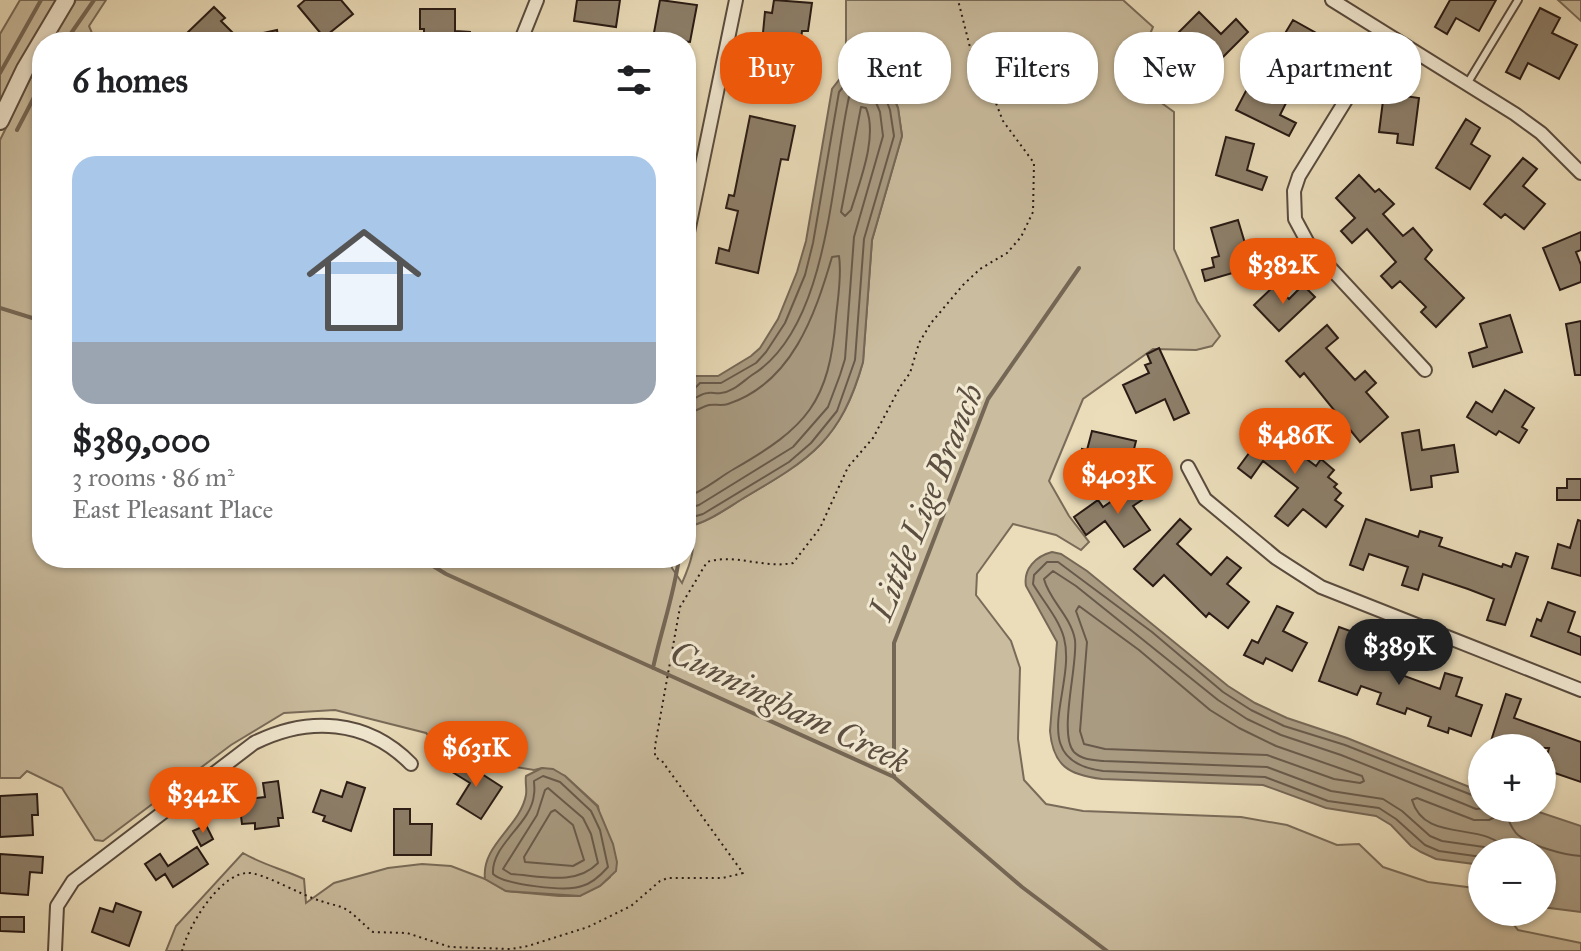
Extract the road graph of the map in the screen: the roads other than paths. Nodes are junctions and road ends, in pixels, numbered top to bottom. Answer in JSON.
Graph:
{"nodes":[{"id":1,"x":66,"y":0,"type":"edge"},
{"id":2,"x":537,"y":0,"type":"edge"},
{"id":3,"x":736,"y":0,"type":"edge"},
{"id":4,"x":1332,"y":0,"type":"edge"},
{"id":5,"x":1518,"y":0,"type":"edge"},
{"id":6,"x":47,"y":32,"type":"edge"},
{"id":7,"x":524,"y":32,"type":"edge"},
{"id":8,"x":1381,"y":32,"type":"edge"},
{"id":9,"x":1421,"y":56,"type":"edge"},
{"id":10,"x":32,"y":57,"type":"edge"},
{"id":11,"x":1467,"y":84,"type":"junction"},
{"id":12,"x":1343,"y":104,"type":"edge"},
{"id":13,"x":0,"y":121,"type":"edge"},
{"id":14,"x":1581,"y":173,"type":"edge"},
{"id":15,"x":696,"y":194,"type":"edge"},
{"id":16,"x":1425,"y":370,"type":"dead end"},
{"id":17,"x":1188,"y":467,"type":"dead end"},
{"id":18,"x":1581,"y":690,"type":"edge"},
{"id":19,"x":411,"y":764,"type":"dead end"},
{"id":20,"x":55,"y":951,"type":"edge"}],
"edges":[{"from":1,"to":6,"type":"street"},
{"from":2,"to":7,"type":"street"},
{"from":3,"to":15,"type":"street"},
{"from":4,"to":8,"type":"street"},
{"from":5,"to":11,"type":"lane"},
{"from":9,"to":11,"type":"street"},
{"from":10,"to":13,"type":"street"},
{"from":11,"to":14,"type":"street"},
{"from":12,"to":16,"type":"street"},
{"from":17,"to":18,"type":"street"},
{"from":19,"to":20,"type":"street"}]}
